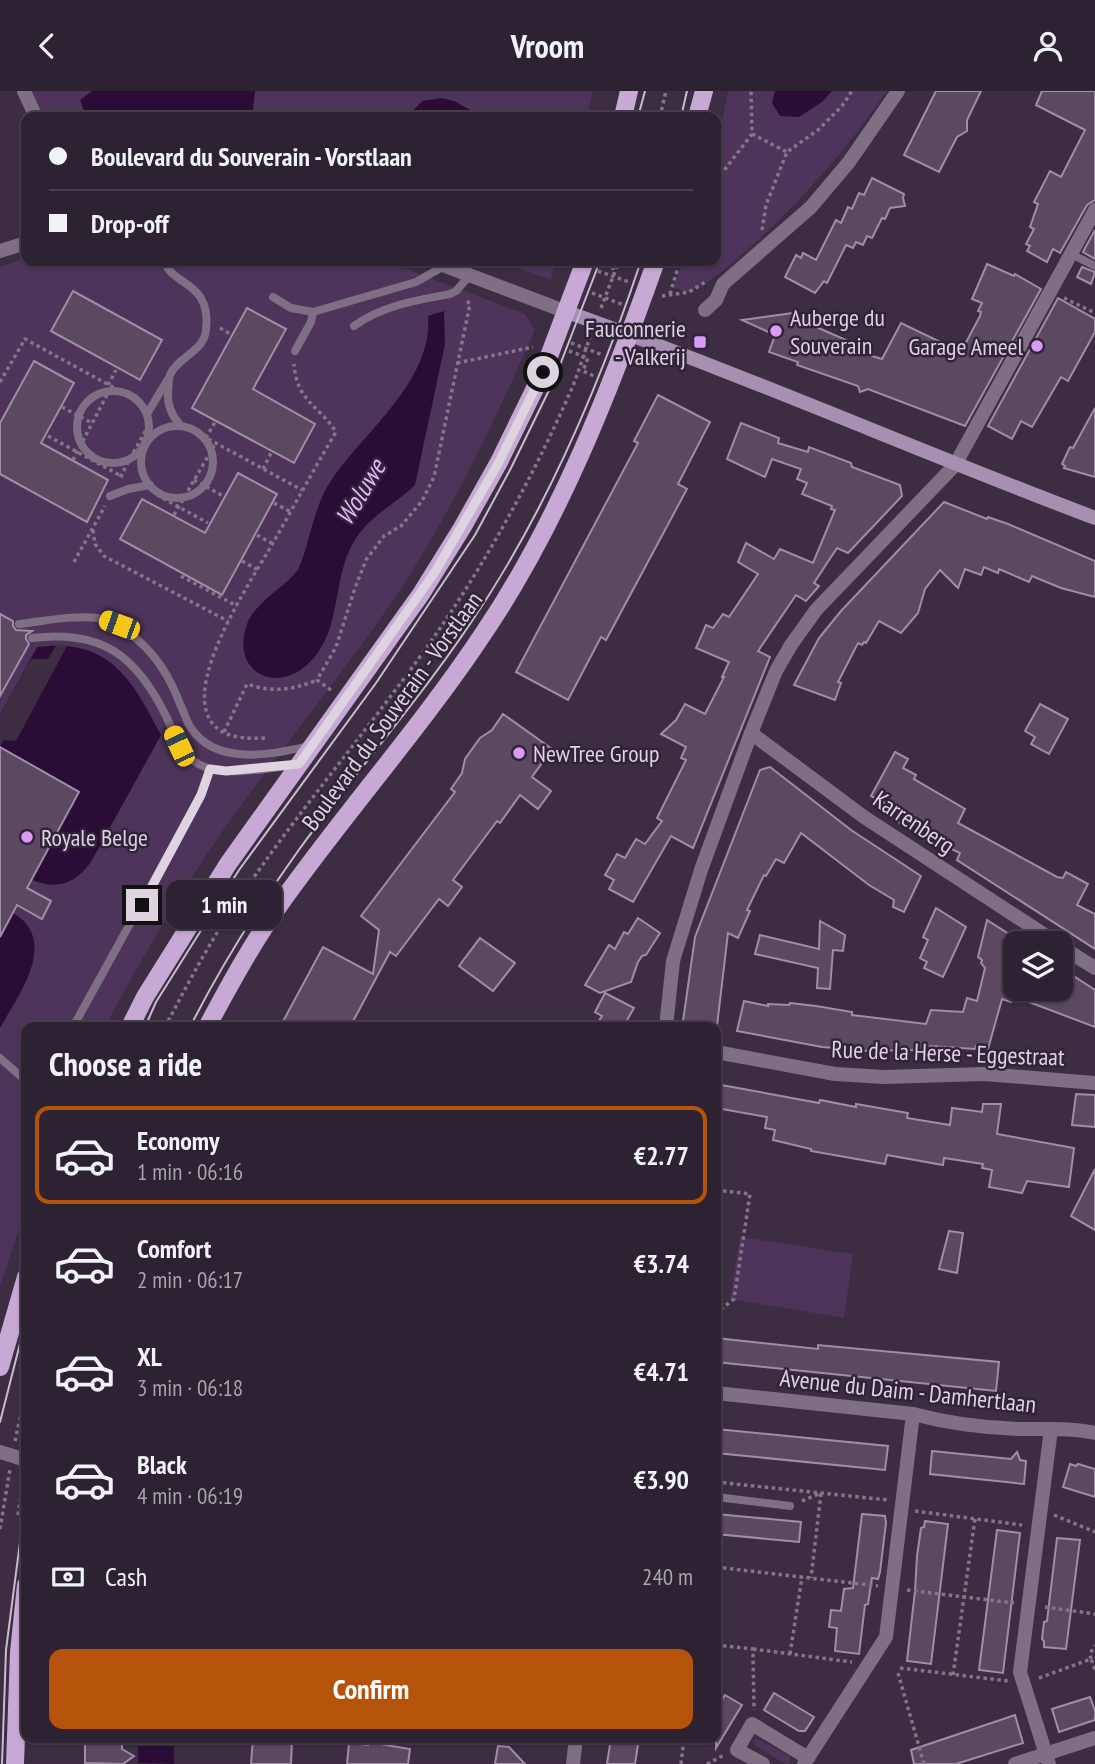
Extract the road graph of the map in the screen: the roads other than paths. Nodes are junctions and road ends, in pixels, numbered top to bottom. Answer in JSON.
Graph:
{"nodes":[{"id":1,"x":24,"y":91,"type":"edge"},
{"id":2,"x":629,"y":91,"type":"edge"},
{"id":3,"x":704,"y":91,"type":"edge"},
{"id":4,"x":898,"y":91,"type":"edge"},
{"id":5,"x":34,"y":112,"type":"edge"},
{"id":6,"x":624,"y":112,"type":"edge"},
{"id":7,"x":698,"y":112,"type":"edge"},
{"id":8,"x":1095,"y":210,"type":"edge"},
{"id":9,"x":21,"y":245,"type":"edge"},
{"id":10,"x":0,"y":251,"type":"edge"},
{"id":11,"x":1071,"y":254,"type":"junction"},
{"id":12,"x":168,"y":266,"type":"edge"},
{"id":13,"x":435,"y":266,"type":"edge"},
{"id":14,"x":446,"y":266,"type":"edge"},
{"id":15,"x":583,"y":266,"type":"edge"},
{"id":16,"x":654,"y":266,"type":"edge"},
{"id":17,"x":1095,"y":266,"type":"edge"},
{"id":18,"x":470,"y":275,"type":"junction"},
{"id":19,"x":273,"y":297,"type":"dead end"},
{"id":20,"x":705,"y":310,"type":"dead end"},
{"id":21,"x":313,"y":312,"type":"junction"},
{"id":22,"x":567,"y":312,"type":"junction"},
{"id":23,"x":354,"y":326,"type":"dead end"},
{"id":24,"x":629,"y":335,"type":"junction"},
{"id":25,"x":295,"y":351,"type":"road end"},
{"id":26,"x":169,"y":376,"type":"junction"},
{"id":27,"x":147,"y":414,"type":"junction"},
{"id":28,"x":180,"y":425,"type":"junction"},
{"id":29,"x":145,"y":444,"type":"junction"},
{"id":30,"x":955,"y":465,"type":"junction"},
{"id":31,"x":150,"y":485,"type":"junction"},
{"id":32,"x":110,"y":496,"type":"dead end"},
{"id":33,"x":1095,"y":518,"type":"edge"},
{"id":34,"x":19,"y":624,"type":"dead end"},
{"id":35,"x":32,"y":638,"type":"dead end"},
{"id":36,"x":751,"y":733,"type":"junction"},
{"id":37,"x":313,"y":745,"type":"junction"},
{"id":38,"x":299,"y":764,"type":"junction"},
{"id":39,"x":210,"y":769,"type":"junction"},
{"id":40,"x":1039,"y":931,"type":"edge"},
{"id":41,"x":1073,"y":953,"type":"edge"},
{"id":42,"x":1095,"y":968,"type":"edge"},
{"id":43,"x":76,"y":1022,"type":"edge"},
{"id":44,"x":132,"y":1022,"type":"edge"},
{"id":45,"x":210,"y":1022,"type":"edge"},
{"id":46,"x":667,"y":1022,"type":"edge"},
{"id":47,"x":721,"y":1053,"type":"edge"},
{"id":48,"x":0,"y":1058,"type":"edge"},
{"id":49,"x":21,"y":1077,"type":"edge"},
{"id":50,"x":1095,"y":1083,"type":"edge"},
{"id":51,"x":21,"y":1294,"type":"edge"},
{"id":52,"x":0,"y":1367,"type":"edge"},
{"id":53,"x":721,"y":1394,"type":"edge"},
{"id":54,"x":913,"y":1414,"type":"junction"},
{"id":55,"x":1051,"y":1429,"type":"junction"},
{"id":56,"x":1095,"y":1433,"type":"edge"},
{"id":57,"x":721,"y":1498,"type":"edge"},
{"id":58,"x":790,"y":1506,"type":"road end"},
{"id":59,"x":21,"y":1633,"type":"edge"},
{"id":60,"x":1095,"y":1738,"type":"edge"},
{"id":61,"x":575,"y":1743,"type":"edge"},
{"id":62,"x":1047,"y":1759,"type":"edge"},
{"id":63,"x":806,"y":1761,"type":"edge"},
{"id":64,"x":15,"y":1764,"type":"edge"},
{"id":65,"x":573,"y":1764,"type":"edge"},
{"id":66,"x":763,"y":1764,"type":"edge"},
{"id":67,"x":1016,"y":1764,"type":"edge"}],
"edges":[{"from":1,"to":5,"type":"street"},
{"from":2,"to":6,"type":"main road"},
{"from":3,"to":7,"type":"main road"},
{"from":4,"to":20,"type":"street"},
{"from":8,"to":11,"type":"street"},
{"from":9,"to":10,"type":"street"},
{"from":11,"to":17,"type":"lane"},
{"from":11,"to":30,"type":"street"},
{"from":12,"to":26,"type":"lane"},
{"from":13,"to":21,"type":"lane"},
{"from":14,"to":18,"type":"street"},
{"from":15,"to":22,"type":"main road","name":"Boulevard du Souverain - Vorstlaan"},
{"from":16,"to":24,"type":"main road","name":"Boulevard du Souverain - Vorstlaan"},
{"from":18,"to":22,"type":"street"},
{"from":18,"to":23,"type":"lane"},
{"from":19,"to":21,"type":"lane"},
{"from":21,"to":25,"type":"lane"},
{"from":22,"to":24,"type":"street"},
{"from":22,"to":37,"type":"main road","name":"Boulevard du Souverain - Vorstlaan"},
{"from":24,"to":30,"type":"street"},
{"from":24,"to":45,"type":"main road","name":"Boulevard du Souverain - Vorstlaan"},
{"from":26,"to":27,"type":"lane"},
{"from":26,"to":28,"type":"lane"},
{"from":27,"to":29,"type":"lane"},
{"from":27,"to":29,"type":"lane"},
{"from":28,"to":29,"type":"lane"},
{"from":28,"to":31,"type":"lane"},
{"from":29,"to":31,"type":"lane"},
{"from":30,"to":33,"type":"street"},
{"from":30,"to":36,"type":"street"},
{"from":31,"to":32,"type":"lane"},
{"from":34,"to":37,"type":"lane"},
{"from":35,"to":39,"type":"lane"},
{"from":36,"to":40,"type":"street","name":"Karrenberg"},
{"from":36,"to":46,"type":"street"},
{"from":37,"to":38,"type":"main road","name":"Boulevard du Souverain - Vorstlaan"},
{"from":38,"to":39,"type":"lane"},
{"from":38,"to":44,"type":"main road","name":"Boulevard du Souverain - Vorstlaan"},
{"from":39,"to":43,"type":"lane"},
{"from":41,"to":42,"type":"street","name":"Karrenberg"},
{"from":47,"to":50,"type":"street","name":"Rue de la Herse - Eggestraat"},
{"from":48,"to":49,"type":"lane"},
{"from":51,"to":52,"type":"main road"},
{"from":53,"to":54,"type":"street","name":"Avenue du Daim - Damhertlaan"},
{"from":54,"to":55,"type":"street","name":"Avenue du Daim - Damhertlaan"},
{"from":54,"to":63,"type":"street"},
{"from":55,"to":56,"type":"street","name":"Avenue du Daim - Damhertlaan"},
{"from":55,"to":62,"type":"street"},
{"from":57,"to":58,"type":"lane"},
{"from":59,"to":64,"type":"main road"},
{"from":60,"to":62,"type":"street"},
{"from":61,"to":65,"type":"street"},
{"from":62,"to":67,"type":"street"},
{"from":63,"to":66,"type":"street"}]}
